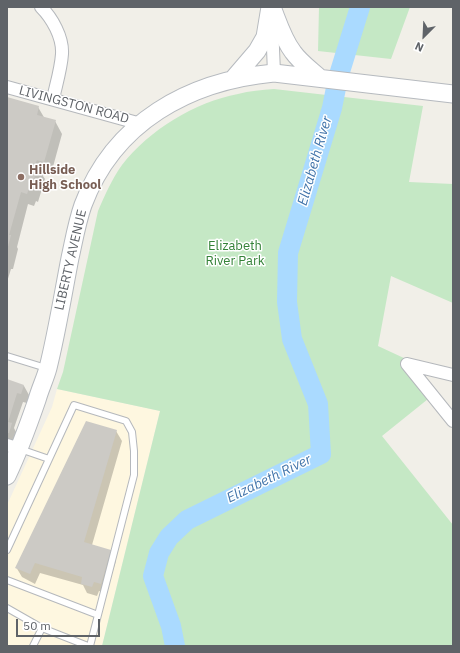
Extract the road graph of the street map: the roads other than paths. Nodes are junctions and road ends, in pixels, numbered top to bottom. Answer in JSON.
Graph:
{"nodes":[{"id":1,"x":41,"y":7,"type":"edge"},
{"id":2,"x":271,"y":7,"type":"edge"},
{"id":3,"x":274,"y":73,"type":"junction"},
{"id":4,"x":320,"y":78,"type":"junction"},
{"id":5,"x":234,"y":79,"type":"junction"},
{"id":6,"x":7,"y":87,"type":"edge"},
{"id":7,"x":453,"y":94,"type":"edge"},
{"id":8,"x":53,"y":99,"type":"junction"},
{"id":9,"x":141,"y":124,"type":"junction"},
{"id":10,"x":7,"y":356,"type":"edge"},
{"id":11,"x":48,"y":368,"type":"junction"},
{"id":12,"x":453,"y":375,"type":"edge"},
{"id":13,"x":453,"y":421,"type":"edge"},
{"id":14,"x":13,"y":447,"type":"edge"},
{"id":15,"x":49,"y":459,"type":"junction"},
{"id":16,"x":7,"y":476,"type":"edge"},
{"id":17,"x":7,"y":550,"type":"edge"},
{"id":18,"x":7,"y":580,"type":"edge"},
{"id":19,"x":7,"y":608,"type":"edge"},
{"id":20,"x":98,"y":615,"type":"junction"},
{"id":21,"x":42,"y":628,"type":"junction"},
{"id":22,"x":34,"y":646,"type":"edge"},
{"id":23,"x":89,"y":646,"type":"edge"}],
"edges":[{"from":1,"to":8,"type":"street"},
{"from":2,"to":3,"type":"street"},
{"from":2,"to":4,"type":"street"},
{"from":2,"to":5,"type":"street"},
{"from":3,"to":4,"type":"street","name":"LIBERTY AVENUE"},
{"from":3,"to":5,"type":"street","name":"LIBERTY AVENUE"},
{"from":4,"to":7,"type":"street","name":"LIBERTY AVENUE"},
{"from":5,"to":9,"type":"street","name":"LIBERTY AVENUE"},
{"from":6,"to":8,"type":"street","name":"LIVINGSTON ROAD"},
{"from":8,"to":9,"type":"street","name":"LIVINGSTON ROAD"},
{"from":9,"to":11,"type":"street","name":"LIBERTY AVENUE"},
{"from":10,"to":11,"type":"lane"},
{"from":11,"to":14,"type":"street","name":"LIBERTY AVENUE"},
{"from":12,"to":13,"type":"street"},
{"from":14,"to":15,"type":"lane"},
{"from":14,"to":16,"type":"street","name":"LIBERTY AVENUE"},
{"from":15,"to":17,"type":"lane"},
{"from":15,"to":20,"type":"lane"},
{"from":18,"to":20,"type":"lane"},
{"from":19,"to":21,"type":"lane"},
{"from":20,"to":23,"type":"lane"},
{"from":21,"to":22,"type":"lane"},
{"from":21,"to":23,"type":"lane"}]}
